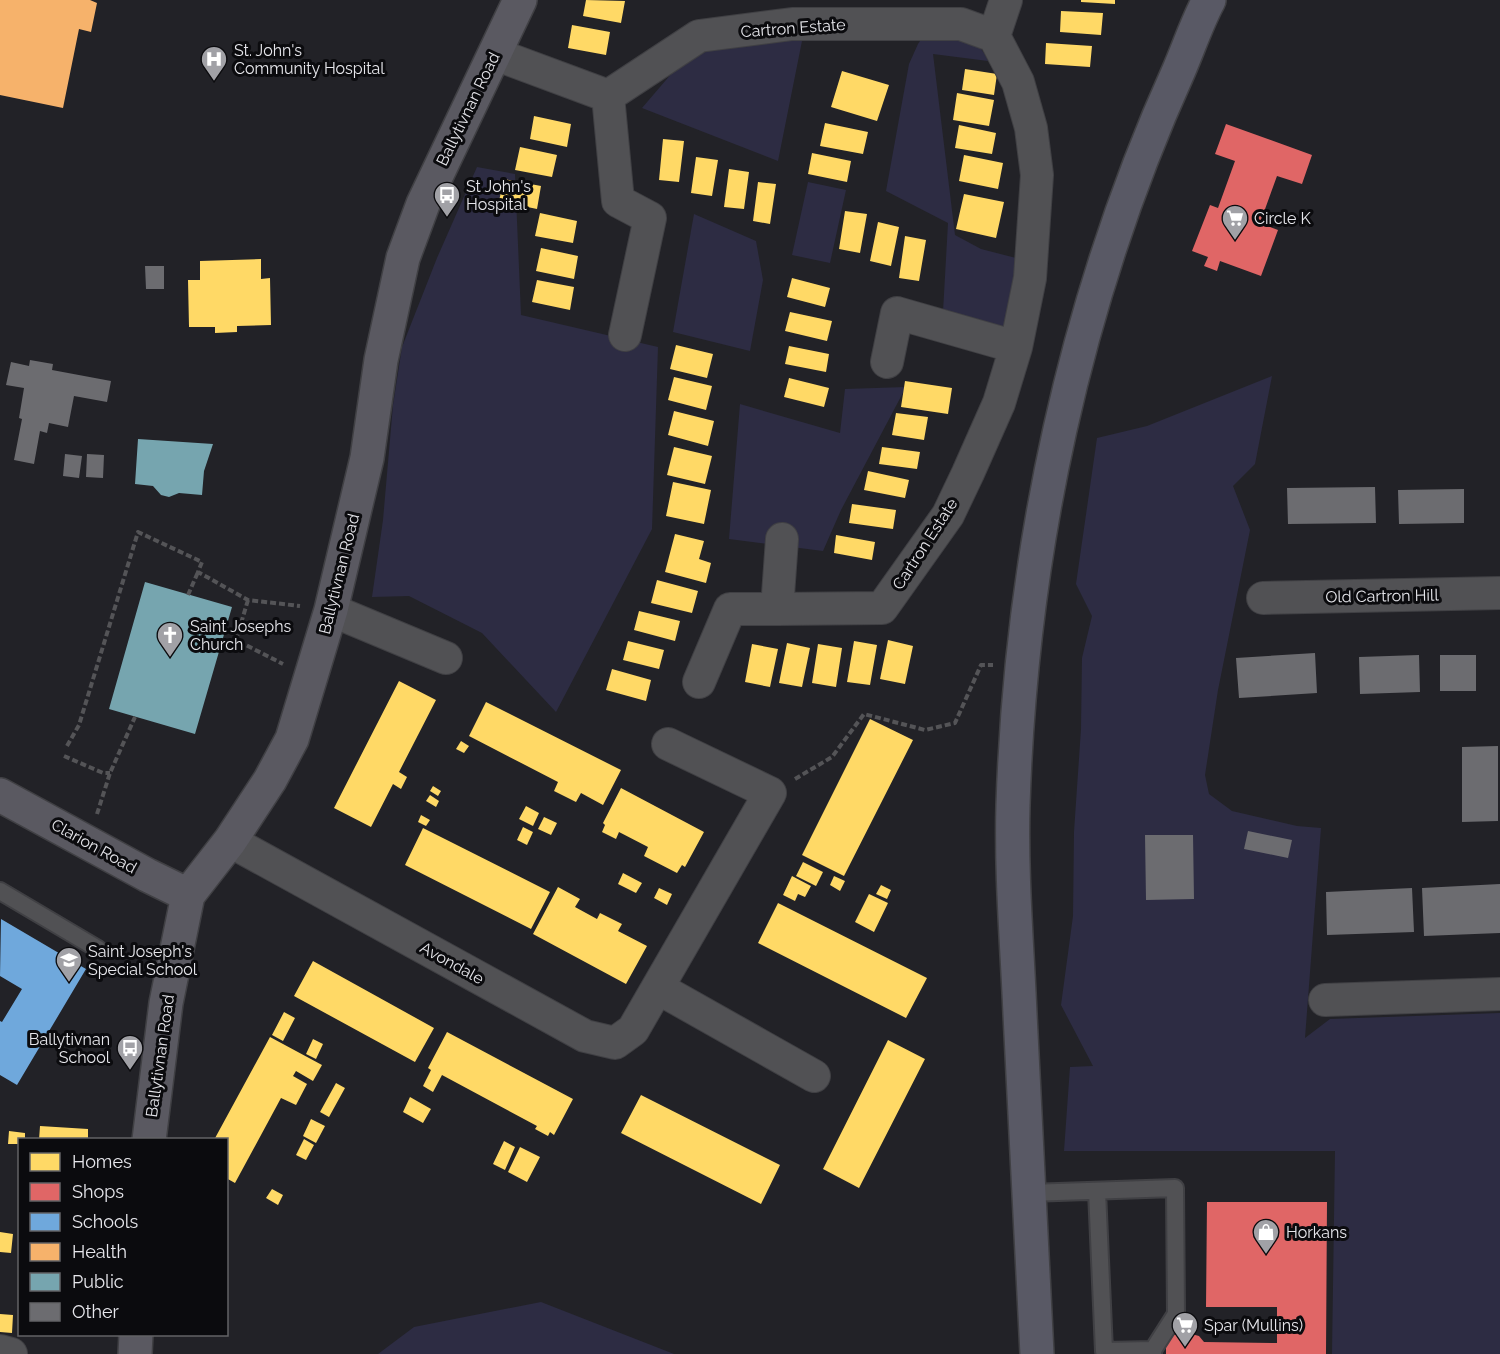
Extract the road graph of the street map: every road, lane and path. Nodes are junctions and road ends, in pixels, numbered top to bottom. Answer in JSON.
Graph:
{"nodes":[{"id":1,"x":520,"y":0,"type":"edge"},
{"id":2,"x":1006,"y":0,"type":"edge"},
{"id":3,"x":1209,"y":0,"type":"edge"},
{"id":4,"x":994,"y":36,"type":"junction"},
{"id":5,"x":495,"y":54,"type":"junction"},
{"id":6,"x":608,"y":96,"type":"junction"},
{"id":7,"x":625,"y":335,"type":"dead end"},
{"id":8,"x":1016,"y":347,"type":"junction"},
{"id":9,"x":887,"y":362,"type":"dead end"},
{"id":10,"x":782,"y":539,"type":"dead end"},
{"id":11,"x":198,"y":572,"type":"junction"},
{"id":12,"x":1500,"y":593,"type":"edge"},
{"id":13,"x":188,"y":595,"type":"dead end"},
{"id":14,"x":1263,"y":598,"type":"dead end"},
{"id":15,"x":248,"y":600,"type":"junction"},
{"id":16,"x":777,"y":609,"type":"junction"},
{"id":17,"x":331,"y":610,"type":"junction"},
{"id":18,"x":1022,"y":656,"type":"junction"},
{"id":19,"x":446,"y":658,"type":"dead end"},
{"id":20,"x":311,"y":678,"type":"junction"},
{"id":21,"x":699,"y":682,"type":"dead end"},
{"id":22,"x":135,"y":717,"type":"dead end"},
{"id":23,"x":668,"y":744,"type":"dead end"},
{"id":24,"x":67,"y":746,"type":"dead end"},
{"id":25,"x":64,"y":756,"type":"dead end"},
{"id":26,"x":110,"y":773,"type":"junction"},
{"id":27,"x":770,"y":793,"type":"junction"},
{"id":28,"x":0,"y":795,"type":"edge"},
{"id":29,"x":230,"y":841,"type":"junction"},
{"id":30,"x":89,"y":842,"type":"junction"},
{"id":31,"x":0,"y":891,"type":"edge"},
{"id":32,"x":188,"y":895,"type":"junction"},
{"id":33,"x":98,"y":949,"type":"dead end"},
{"id":34,"x":658,"y":988,"type":"junction"},
{"id":35,"x":1500,"y":994,"type":"edge"},
{"id":36,"x":1325,"y":1000,"type":"dead end"},
{"id":37,"x":814,"y":1076,"type":"dead end"},
{"id":38,"x":149,"y":1138,"type":"edge"},
{"id":39,"x":1097,"y":1191,"type":"junction"},
{"id":40,"x":1029,"y":1193,"type":"junction"},
{"id":41,"x":136,"y":1336,"type":"edge"},
{"id":42,"x":0,"y":1351,"type":"edge"},
{"id":43,"x":1153,"y":1352,"type":"edge"},
{"id":44,"x":11,"y":1354,"type":"edge"},
{"id":45,"x":135,"y":1354,"type":"edge"},
{"id":46,"x":1037,"y":1354,"type":"edge"}],
"edges":[{"from":1,"to":5,"type":"street","name":"Ballytivnan Road"},
{"from":2,"to":4,"type":"street"},
{"from":3,"to":18,"type":"highway"},
{"from":4,"to":6,"type":"street","name":"Cartron Estate"},
{"from":4,"to":8,"type":"street","name":"Cartron Estate"},
{"from":5,"to":6,"type":"street"},
{"from":5,"to":17,"type":"street","name":"Ballytivnan Road"},
{"from":6,"to":7,"type":"street"},
{"from":8,"to":9,"type":"street"},
{"from":8,"to":16,"type":"street","name":"Cartron Estate"},
{"from":10,"to":16,"type":"street"},
{"from":11,"to":13,"type":"path"},
{"from":11,"to":15,"type":"path"},
{"from":11,"to":24,"type":"path"},
{"from":12,"to":14,"type":"street","name":"Old Cartron Hill"},
{"from":15,"to":17,"type":"path"},
{"from":15,"to":20,"type":"path"},
{"from":16,"to":21,"type":"street","name":"Cartron Estate"},
{"from":17,"to":19,"type":"street"},
{"from":17,"to":20,"type":"street","name":"Ballytivnan Road"},
{"from":18,"to":27,"type":"path"},
{"from":18,"to":40,"type":"highway"},
{"from":20,"to":29,"type":"street","name":"Ballytivnan Road"},
{"from":22,"to":26,"type":"path"},
{"from":23,"to":27,"type":"street"},
{"from":25,"to":26,"type":"path"},
{"from":26,"to":30,"type":"path"},
{"from":27,"to":34,"type":"street","name":"Avondale"},
{"from":28,"to":30,"type":"street","name":"Clarion Road"},
{"from":29,"to":32,"type":"street","name":"Ballytivnan Road"},
{"from":29,"to":34,"type":"street","name":"Avondale"},
{"from":30,"to":32,"type":"street","name":"Clarion Road"},
{"from":31,"to":33,"type":"lane"},
{"from":32,"to":38,"type":"street","name":"Ballytivnan Road"},
{"from":34,"to":37,"type":"street"},
{"from":35,"to":36,"type":"street"},
{"from":39,"to":40,"type":"lane"},
{"from":39,"to":43,"type":"lane"},
{"from":39,"to":43,"type":"lane"},
{"from":40,"to":46,"type":"highway"},
{"from":41,"to":45,"type":"street"},
{"from":42,"to":44,"type":"street"}]}
